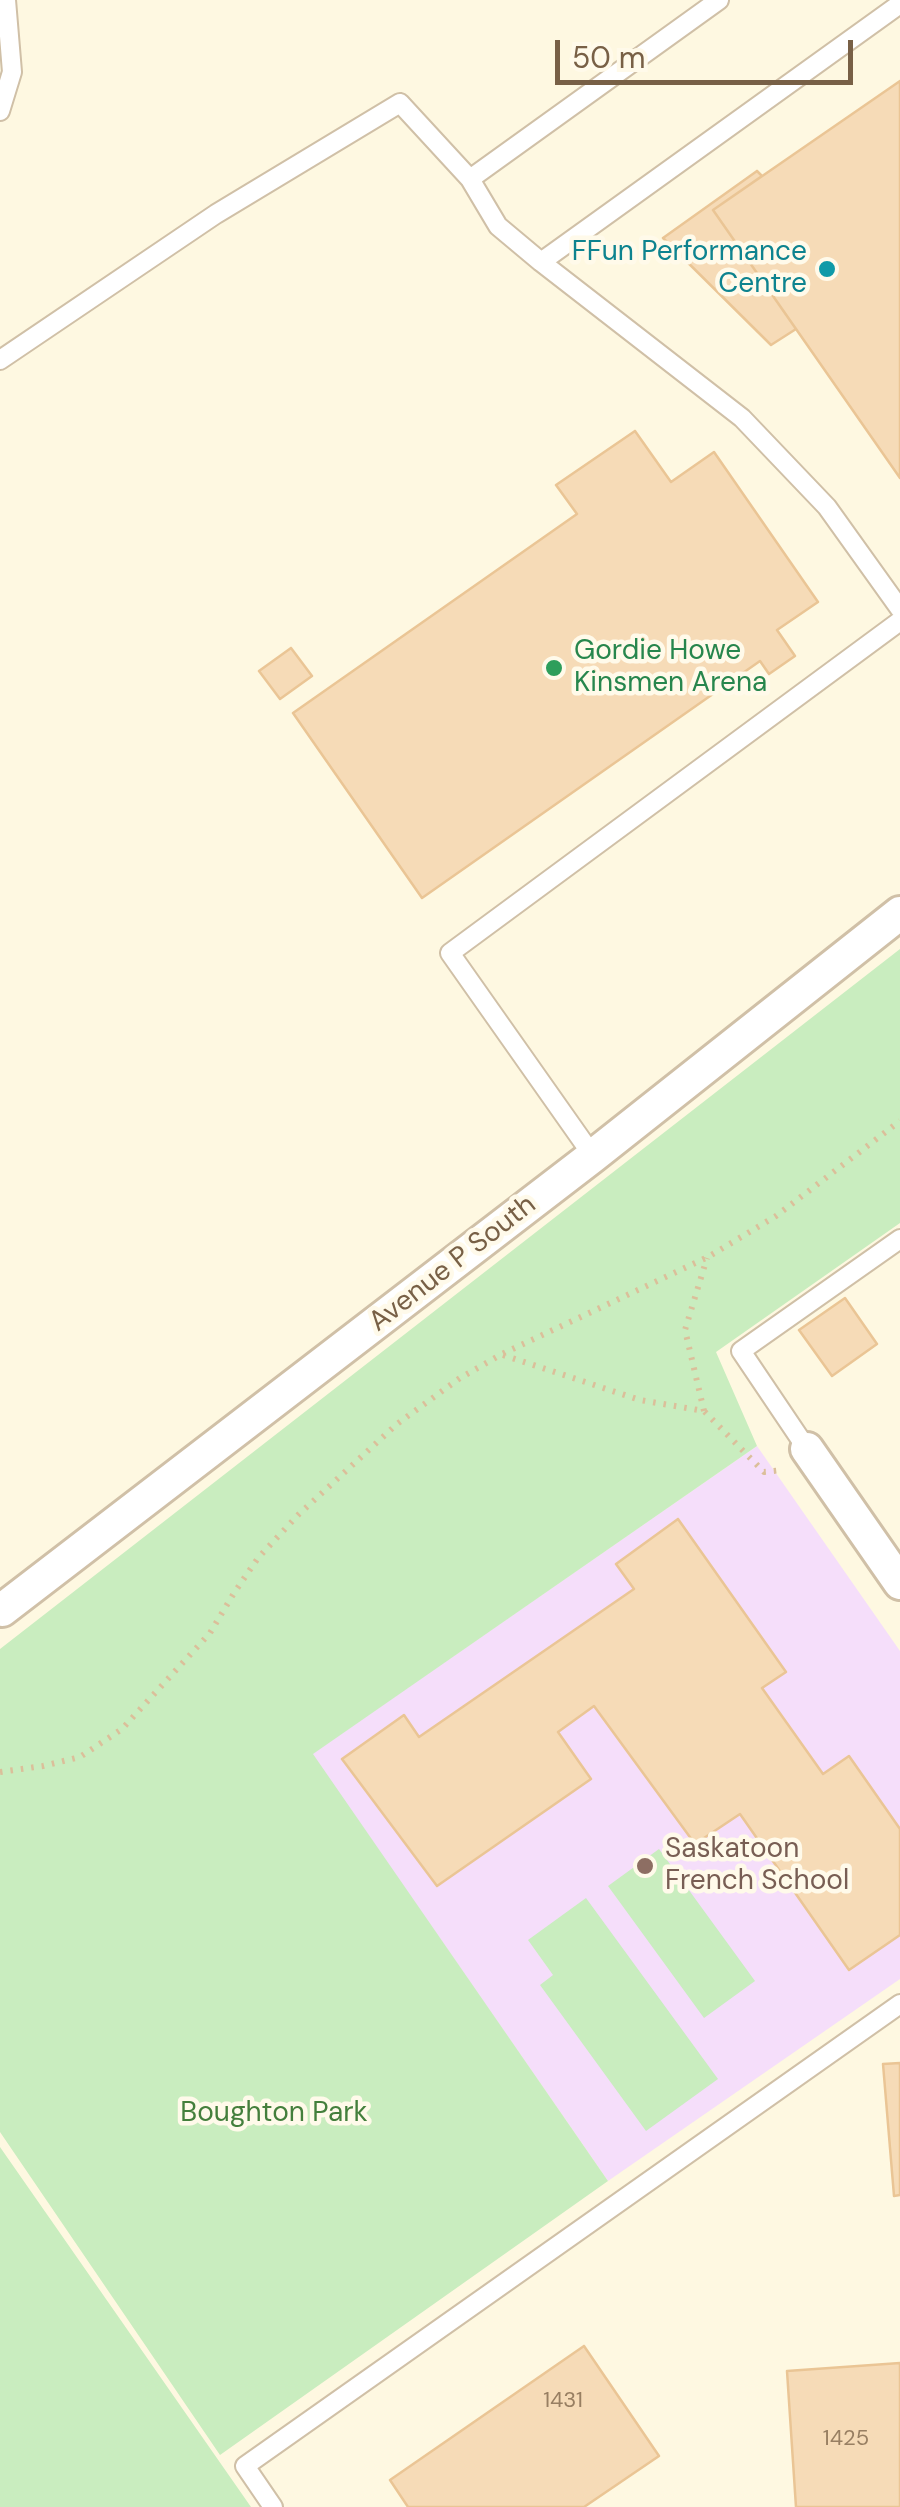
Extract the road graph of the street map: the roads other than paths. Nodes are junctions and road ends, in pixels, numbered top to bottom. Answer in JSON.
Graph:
{"nodes":[{"id":1,"x":6,"y":0,"type":"edge"},
{"id":2,"x":719,"y":0,"type":"edge"},
{"id":3,"x":900,"y":4,"type":"edge"},
{"id":4,"x":0,"y":111,"type":"edge"},
{"id":5,"x":470,"y":179,"type":"junction"},
{"id":6,"x":541,"y":262,"type":"junction"},
{"id":7,"x":0,"y":360,"type":"edge"},
{"id":8,"x":900,"y":609,"type":"edge"},
{"id":9,"x":900,"y":621,"type":"edge"},
{"id":10,"x":900,"y":913,"type":"edge"},
{"id":11,"x":593,"y":1156,"type":"junction"},
{"id":12,"x":900,"y":1239,"type":"edge"},
{"id":13,"x":813,"y":1458,"type":"joint"},
{"id":14,"x":900,"y":1582,"type":"edge"},
{"id":15,"x":1,"y":1611,"type":"edge"},
{"id":16,"x":900,"y":2004,"type":"edge"},
{"id":17,"x":273,"y":2507,"type":"edge"}],
"edges":[{"from":1,"to":4,"type":"lane"},
{"from":2,"to":5,"type":"lane"},
{"from":3,"to":6,"type":"lane"},
{"from":5,"to":6,"type":"lane"},
{"from":5,"to":7,"type":"lane"},
{"from":6,"to":8,"type":"lane"},
{"from":9,"to":11,"type":"lane"},
{"from":10,"to":11,"type":"street","name":"Avenue P South"},
{"from":11,"to":15,"type":"street","name":"Avenue P South"},
{"from":12,"to":13,"type":"lane"},
{"from":13,"to":14,"type":"street"},
{"from":16,"to":17,"type":"lane"}]}
